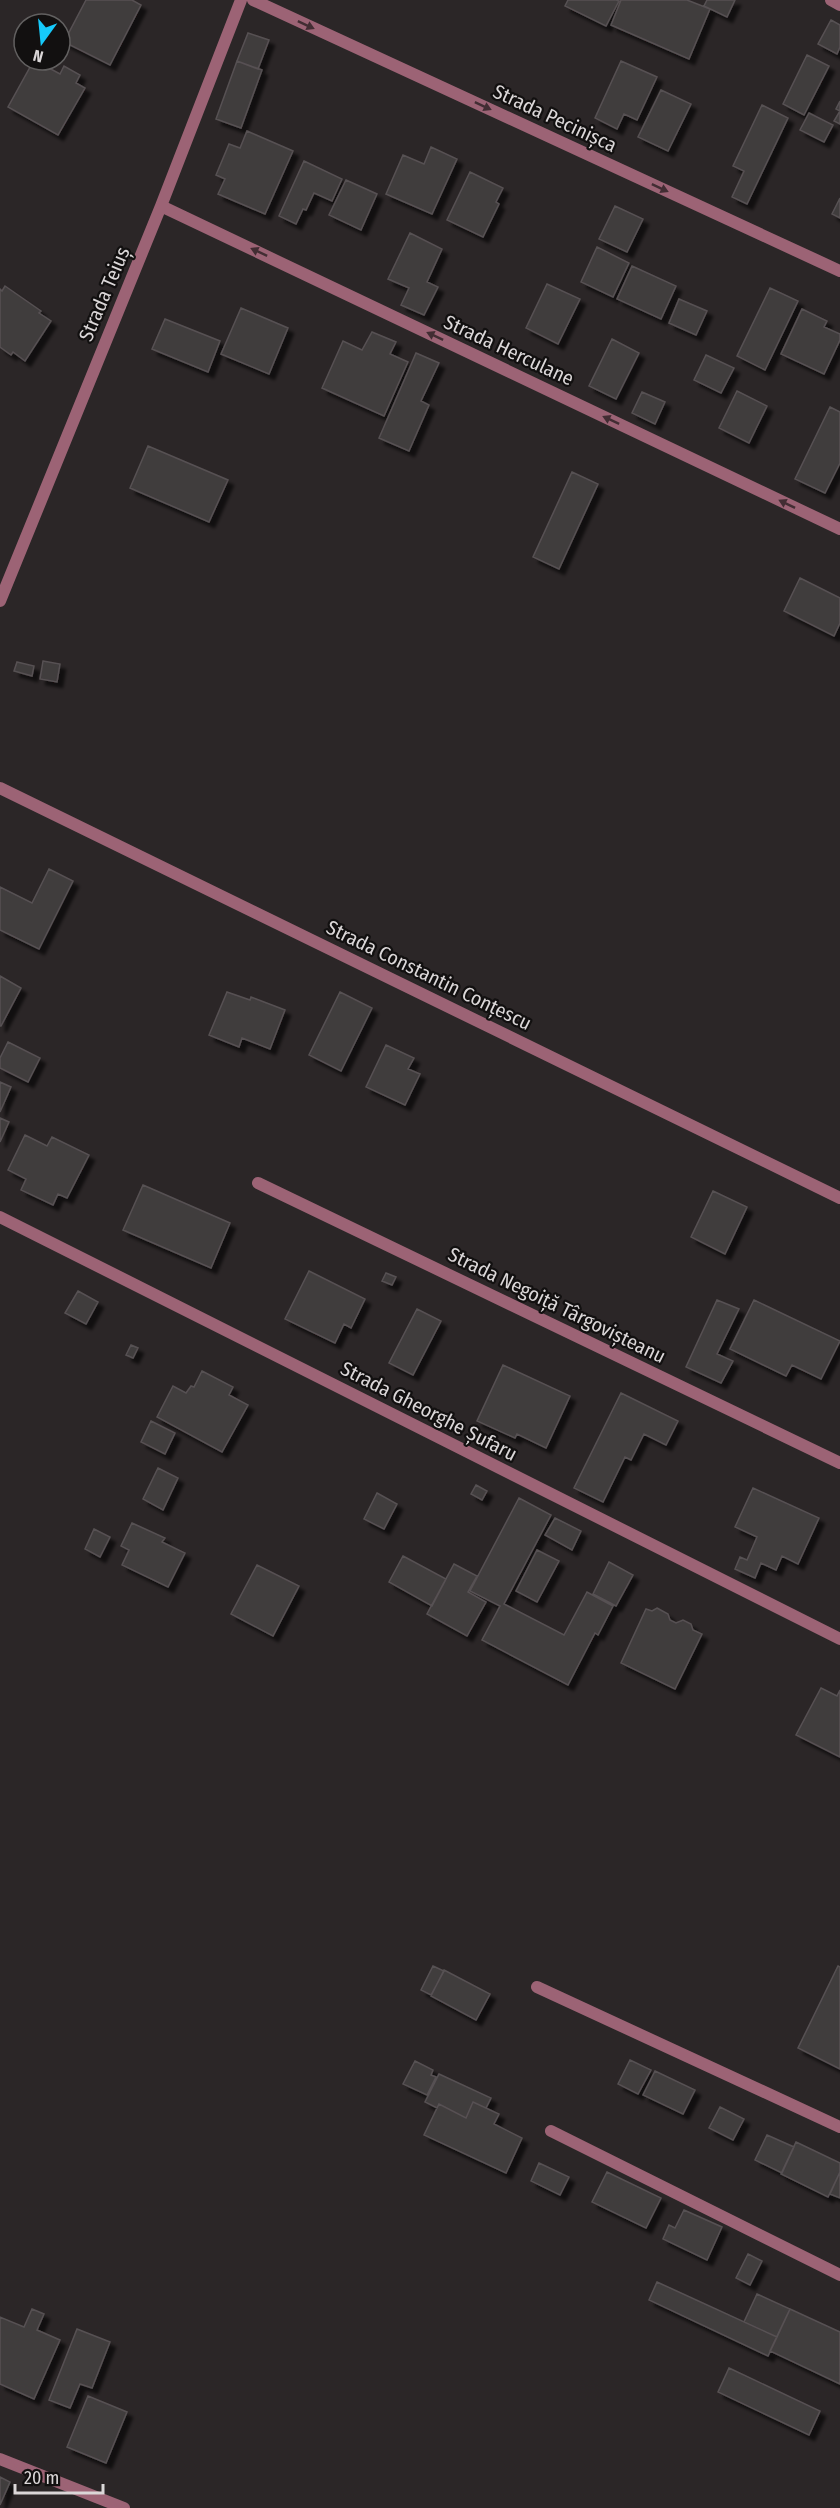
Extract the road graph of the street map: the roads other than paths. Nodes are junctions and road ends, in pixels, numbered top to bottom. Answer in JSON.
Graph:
{"nodes":[{"id":1,"x":241,"y":0,"type":"edge"},
{"id":2,"x":253,"y":0,"type":"edge"},
{"id":3,"x":831,"y":0,"type":"edge"},
{"id":4,"x":840,"y":5,"type":"edge"},
{"id":5,"x":161,"y":206,"type":"junction"},
{"id":6,"x":840,"y":271,"type":"edge"},
{"id":7,"x":840,"y":529,"type":"edge"},
{"id":8,"x":0,"y":601,"type":"edge"},
{"id":9,"x":0,"y":788,"type":"edge"},
{"id":10,"x":258,"y":1183,"type":"dead end"},
{"id":11,"x":840,"y":1198,"type":"edge"},
{"id":12,"x":0,"y":1217,"type":"edge"},
{"id":13,"x":840,"y":1462,"type":"edge"},
{"id":14,"x":840,"y":1639,"type":"edge"},
{"id":15,"x":537,"y":1987,"type":"dead end"},
{"id":16,"x":840,"y":2127,"type":"edge"},
{"id":17,"x":551,"y":2131,"type":"dead end"},
{"id":18,"x":840,"y":2275,"type":"edge"},
{"id":19,"x":0,"y":2459,"type":"edge"},
{"id":20,"x":108,"y":2505,"type":"edge"},
{"id":21,"x":124,"y":2508,"type":"edge"}],
"edges":[{"from":1,"to":5,"type":"street","name":"Strada Teiuș"},
{"from":2,"to":6,"type":"street","name":"Strada Pecinișca","one_way":true},
{"from":3,"to":4,"type":"street"},
{"from":7,"to":5,"type":"street","name":"Strada Herculane","one_way":true},
{"from":5,"to":8,"type":"street","name":"Strada Teiuș"},
{"from":9,"to":11,"type":"street","name":"Strada Constantin Conțescu"},
{"from":10,"to":13,"type":"street","name":"Strada Negoiță Târgovișteanu"},
{"from":12,"to":14,"type":"street","name":"Strada Gheorghe Șufaru"},
{"from":15,"to":16,"type":"street"},
{"from":17,"to":18,"type":"street"},
{"from":19,"to":20,"type":"street"},
{"from":20,"to":21,"type":"street"}]}
